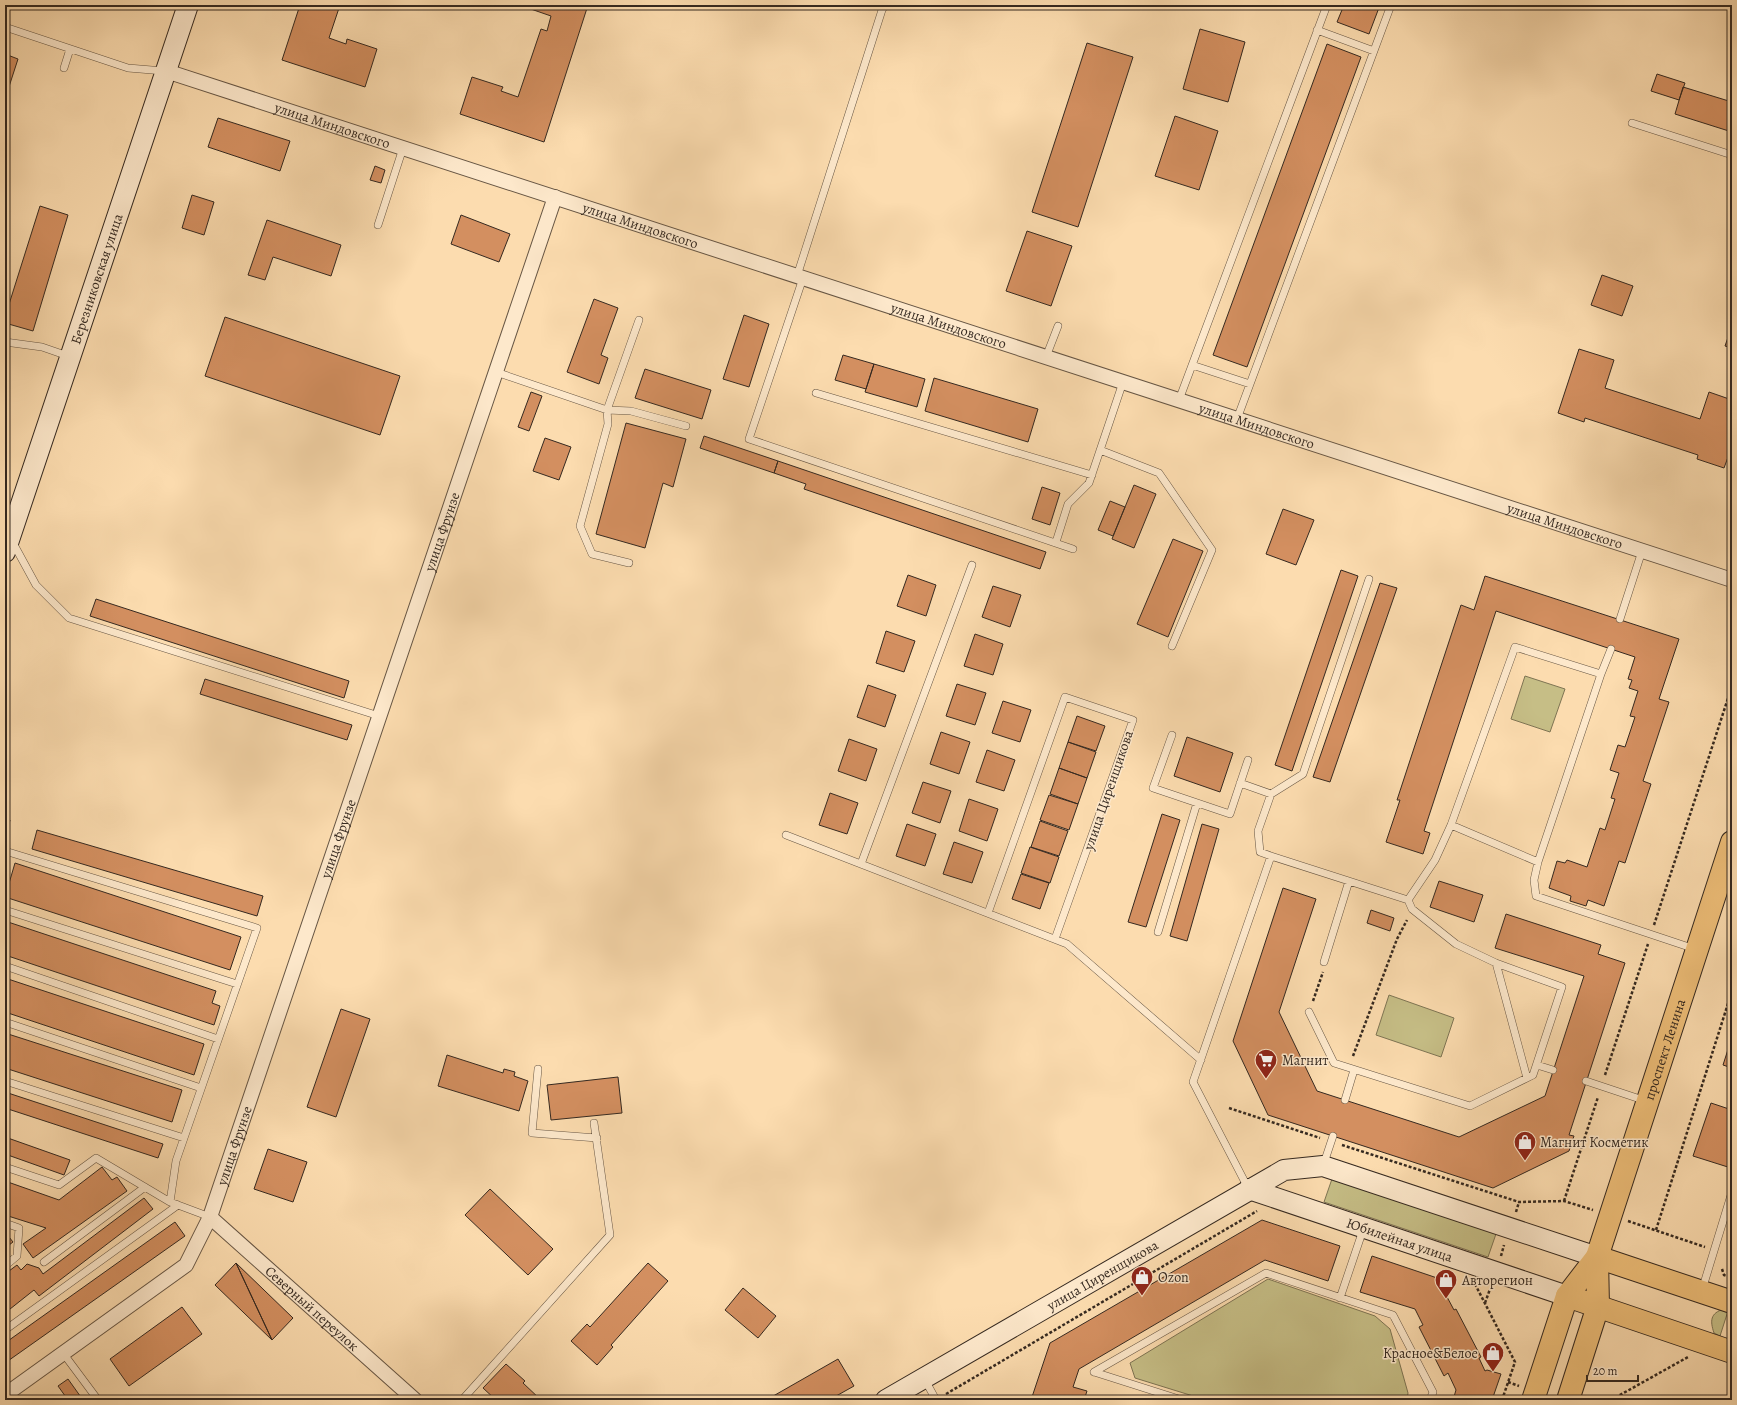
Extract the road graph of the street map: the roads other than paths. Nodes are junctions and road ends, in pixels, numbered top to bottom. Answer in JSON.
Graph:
{"nodes":[{"id":1,"x":188,"y":5,"type":"edge"},
{"id":2,"x":885,"y":5,"type":"edge"},
{"id":3,"x":1327,"y":5,"type":"edge"},
{"id":4,"x":1391,"y":5,"type":"edge"},
{"id":5,"x":5,"y":27,"type":"edge"},
{"id":6,"x":1317,"y":30,"type":"junction"},
{"id":7,"x":70,"y":49,"type":"junction"},
{"id":8,"x":1374,"y":51,"type":"junction"},
{"id":9,"x":64,"y":68,"type":"dead end"},
{"id":10,"x":166,"y":71,"type":"junction"},
{"id":11,"x":1632,"y":123,"type":"dead end"},
{"id":12,"x":403,"y":148,"type":"junction"},
{"id":13,"x":1732,"y":155,"type":"edge"},
{"id":14,"x":555,"y":198,"type":"junction"},
{"id":15,"x":378,"y":225,"type":"dead end"},
{"id":16,"x":800,"y":277,"type":"junction"},
{"id":17,"x":639,"y":320,"type":"dead end"},
{"id":18,"x":1058,"y":326,"type":"dead end"},
{"id":19,"x":5,"y":342,"type":"edge"},
{"id":20,"x":70,"y":357,"type":"junction"},
{"id":21,"x":1046,"y":357,"type":"junction"},
{"id":22,"x":1192,"y":365,"type":"junction"},
{"id":23,"x":496,"y":372,"type":"junction"},
{"id":24,"x":1123,"y":382,"type":"junction"},
{"id":25,"x":1250,"y":384,"type":"junction"},
{"id":26,"x":816,"y":393,"type":"dead end"},
{"id":27,"x":1179,"y":400,"type":"junction"},
{"id":28,"x":607,"y":410,"type":"junction"},
{"id":29,"x":1237,"y":419,"type":"junction"},
{"id":30,"x":686,"y":426,"type":"dead end"},
{"id":31,"x":1100,"y":450,"type":"junction"},
{"id":32,"x":1092,"y":475,"type":"junction"},
{"id":33,"x":1056,"y":542,"type":"junction"},
{"id":34,"x":7,"y":545,"type":"edge"},
{"id":35,"x":1073,"y":549,"type":"dead end"},
{"id":36,"x":1642,"y":551,"type":"junction"},
{"id":37,"x":628,"y":563,"type":"dead end"},
{"id":38,"x":972,"y":565,"type":"dead end"},
{"id":39,"x":1369,"y":579,"type":"dead end"},
{"id":40,"x":1732,"y":580,"type":"edge"},
{"id":41,"x":1620,"y":619,"type":"dead end"},
{"id":42,"x":1172,"y":646,"type":"dead end"},
{"id":43,"x":1610,"y":649,"type":"dead end"},
{"id":44,"x":1601,"y":674,"type":"junction"},
{"id":45,"x":379,"y":716,"type":"junction"},
{"id":46,"x":1172,"y":735,"type":"dead end"},
{"id":47,"x":1248,"y":760,"type":"dead end"},
{"id":48,"x":1240,"y":783,"type":"junction"},
{"id":49,"x":1271,"y":794,"type":"junction"},
{"id":50,"x":1197,"y":803,"type":"junction"},
{"id":51,"x":1451,"y":825,"type":"junction"},
{"id":52,"x":786,"y":835,"type":"dead end"},
{"id":53,"x":1732,"y":842,"type":"edge"},
{"id":54,"x":5,"y":851,"type":"edge"},
{"id":55,"x":1271,"y":856,"type":"junction"},
{"id":56,"x":1538,"y":862,"type":"junction"},
{"id":57,"x":861,"y":864,"type":"junction"},
{"id":58,"x":1349,"y":881,"type":"junction"},
{"id":59,"x":1408,"y":900,"type":"junction"},
{"id":60,"x":5,"y":910,"type":"edge"},
{"id":61,"x":988,"y":913,"type":"junction"},
{"id":62,"x":1158,"y":932,"type":"dead end"},
{"id":63,"x":1055,"y":940,"type":"junction"},
{"id":64,"x":1697,"y":950,"type":"junction"},
{"id":65,"x":1324,"y":962,"type":"dead end"},
{"id":66,"x":1496,"y":963,"type":"junction"},
{"id":67,"x":5,"y":966,"type":"edge"},
{"id":68,"x":237,"y":984,"type":"junction"},
{"id":69,"x":1309,"y":1012,"type":"dead end"},
{"id":70,"x":5,"y":1022,"type":"edge"},
{"id":71,"x":218,"y":1039,"type":"junction"},
{"id":72,"x":1201,"y":1060,"type":"junction"},
{"id":73,"x":1536,"y":1065,"type":"junction"},
{"id":74,"x":538,"y":1069,"type":"dead end"},
{"id":75,"x":1351,"y":1069,"type":"junction"},
{"id":76,"x":1553,"y":1070,"type":"dead end"},
{"id":77,"x":1527,"y":1078,"type":"junction"},
{"id":78,"x":5,"y":1081,"type":"edge"},
{"id":79,"x":1586,"y":1081,"type":"dead end"},
{"id":80,"x":201,"y":1088,"type":"junction"},
{"id":81,"x":1345,"y":1100,"type":"dead end"},
{"id":82,"x":1648,"y":1101,"type":"junction"},
{"id":83,"x":594,"y":1123,"type":"dead end"},
{"id":84,"x":184,"y":1138,"type":"junction"},
{"id":85,"x":596,"y":1138,"type":"junction"},
{"id":86,"x":1332,"y":1138,"type":"road end"},
{"id":87,"x":1323,"y":1166,"type":"junction"},
{"id":88,"x":5,"y":1167,"type":"edge"},
{"id":89,"x":145,"y":1187,"type":"junction"},
{"id":90,"x":1249,"y":1189,"type":"junction"},
{"id":91,"x":1732,"y":1192,"type":"edge"},
{"id":92,"x":170,"y":1202,"type":"junction"},
{"id":93,"x":178,"y":1205,"type":"junction"},
{"id":94,"x":210,"y":1217,"type":"junction"},
{"id":95,"x":5,"y":1223,"type":"edge"},
{"id":96,"x":1364,"y":1227,"type":"junction"},
{"id":97,"x":1597,"y":1257,"type":"junction"},
{"id":98,"x":44,"y":1262,"type":"dead end"},
{"id":99,"x":5,"y":1266,"type":"edge"},
{"id":100,"x":1702,"y":1292,"type":"junction"},
{"id":101,"x":1567,"y":1296,"type":"junction"},
{"id":102,"x":1340,"y":1298,"type":"junction"},
{"id":103,"x":1732,"y":1302,"type":"edge"},
{"id":104,"x":1598,"y":1306,"type":"junction"},
{"id":105,"x":5,"y":1330,"type":"edge"},
{"id":106,"x":1732,"y":1352,"type":"edge"},
{"id":107,"x":63,"y":1353,"type":"junction"},
{"id":108,"x":924,"y":1378,"type":"junction"},
{"id":109,"x":5,"y":1395,"type":"edge"},
{"id":110,"x":98,"y":1400,"type":"edge"},
{"id":111,"x":415,"y":1400,"type":"edge"},
{"id":112,"x":462,"y":1400,"type":"edge"},
{"id":113,"x":886,"y":1400,"type":"edge"},
{"id":114,"x":936,"y":1400,"type":"edge"},
{"id":115,"x":1182,"y":1400,"type":"edge"},
{"id":116,"x":1430,"y":1400,"type":"edge"},
{"id":117,"x":1533,"y":1400,"type":"edge"},
{"id":118,"x":1568,"y":1400,"type":"edge"}],
"edges":[{"from":1,"to":10,"type":"street","name":"Березниковская улица"},
{"from":2,"to":16,"type":"lane"},
{"from":3,"to":6,"type":"lane"},
{"from":4,"to":8,"type":"lane"},
{"from":5,"to":7,"type":"lane"},
{"from":6,"to":8,"type":"lane"},
{"from":6,"to":22,"type":"lane"},
{"from":7,"to":9,"type":"lane"},
{"from":7,"to":10,"type":"lane"},
{"from":8,"to":25,"type":"lane"},
{"from":10,"to":12,"type":"street","name":"улица Миндовского"},
{"from":10,"to":20,"type":"street","name":"Березниковская улица"},
{"from":11,"to":13,"type":"lane"},
{"from":12,"to":14,"type":"street","name":"улица Миндовского"},
{"from":12,"to":15,"type":"lane"},
{"from":14,"to":16,"type":"street","name":"улица Миндовского"},
{"from":14,"to":23,"type":"street","name":"улица Фрунзе"},
{"from":16,"to":21,"type":"street","name":"улица Миндовского"},
{"from":16,"to":33,"type":"lane"},
{"from":17,"to":28,"type":"lane"},
{"from":18,"to":21,"type":"lane"},
{"from":19,"to":20,"type":"lane"},
{"from":20,"to":34,"type":"street","name":"Березниковская улица"},
{"from":21,"to":24,"type":"street","name":"улица Миндовского"},
{"from":22,"to":25,"type":"lane"},
{"from":22,"to":27,"type":"lane"},
{"from":23,"to":28,"type":"lane"},
{"from":23,"to":45,"type":"street","name":"улица Фрунзе"},
{"from":24,"to":27,"type":"street","name":"улица Миндовского"},
{"from":24,"to":31,"type":"lane"},
{"from":25,"to":29,"type":"lane"},
{"from":26,"to":32,"type":"lane"},
{"from":27,"to":29,"type":"street","name":"улица Миндовского"},
{"from":28,"to":30,"type":"lane"},
{"from":28,"to":37,"type":"lane"},
{"from":29,"to":36,"type":"street","name":"улица Миндовского"},
{"from":31,"to":32,"type":"lane"},
{"from":31,"to":42,"type":"lane"},
{"from":32,"to":33,"type":"lane"},
{"from":33,"to":35,"type":"lane"},
{"from":34,"to":45,"type":"lane"},
{"from":36,"to":40,"type":"street","name":"улица Миндовского"},
{"from":36,"to":41,"type":"lane"},
{"from":38,"to":57,"type":"lane"},
{"from":39,"to":49,"type":"lane"},
{"from":43,"to":44,"type":"lane"},
{"from":44,"to":51,"type":"lane"},
{"from":44,"to":56,"type":"lane"},
{"from":45,"to":94,"type":"street","name":"улица Фрунзе"},
{"from":46,"to":50,"type":"lane"},
{"from":47,"to":48,"type":"lane"},
{"from":48,"to":49,"type":"lane"},
{"from":48,"to":50,"type":"lane"},
{"from":49,"to":55,"type":"lane"},
{"from":50,"to":62,"type":"lane"},
{"from":51,"to":56,"type":"lane"},
{"from":51,"to":59,"type":"lane"},
{"from":52,"to":57,"type":"lane"},
{"from":53,"to":64,"type":"main road","name":"проспект Ленина"},
{"from":54,"to":68,"type":"lane"},
{"from":55,"to":58,"type":"lane"},
{"from":55,"to":72,"type":"lane"},
{"from":56,"to":64,"type":"lane"},
{"from":57,"to":61,"type":"lane"},
{"from":58,"to":59,"type":"lane"},
{"from":58,"to":65,"type":"lane"},
{"from":59,"to":66,"type":"lane"},
{"from":60,"to":68,"type":"lane"},
{"from":61,"to":63,"type":"lane"},
{"from":61,"to":63,"type":"lane","name":"улица Циренщикова"},
{"from":63,"to":72,"type":"lane"},
{"from":64,"to":82,"type":"main road","name":"проспект Ленина"},
{"from":66,"to":73,"type":"lane"},
{"from":66,"to":77,"type":"lane"},
{"from":67,"to":71,"type":"lane"},
{"from":68,"to":71,"type":"lane"},
{"from":69,"to":75,"type":"lane"},
{"from":70,"to":80,"type":"lane"},
{"from":71,"to":80,"type":"lane"},
{"from":72,"to":90,"type":"lane"},
{"from":73,"to":76,"type":"lane"},
{"from":73,"to":77,"type":"lane"},
{"from":74,"to":85,"type":"lane"},
{"from":75,"to":77,"type":"lane"},
{"from":75,"to":81,"type":"lane"},
{"from":78,"to":84,"type":"lane"},
{"from":79,"to":82,"type":"lane"},
{"from":80,"to":84,"type":"lane"},
{"from":82,"to":97,"type":"main road","name":"проспект Ленина"},
{"from":83,"to":85,"type":"lane"},
{"from":84,"to":92,"type":"lane"},
{"from":85,"to":112,"type":"lane"},
{"from":86,"to":87,"type":"lane"},
{"from":87,"to":90,"type":"street","name":"улица Циренщикова"},
{"from":87,"to":97,"type":"street"},
{"from":88,"to":89,"type":"lane"},
{"from":89,"to":92,"type":"lane"},
{"from":89,"to":98,"type":"lane"},
{"from":90,"to":96,"type":"street","name":"Юбилейная улица"},
{"from":90,"to":108,"type":"street","name":"улица Циренщикова"},
{"from":91,"to":100,"type":"lane"},
{"from":92,"to":93,"type":"lane"},
{"from":93,"to":94,"type":"lane"},
{"from":93,"to":105,"type":"lane"},
{"from":94,"to":107,"type":"street","name":"улица Фрунзе"},
{"from":94,"to":111,"type":"street","name":"Северный переулок"},
{"from":95,"to":99,"type":"lane"},
{"from":96,"to":101,"type":"street","name":"Юбилейная улица"},
{"from":96,"to":102,"type":"lane"},
{"from":97,"to":100,"type":"main road"},
{"from":97,"to":101,"type":"main road","name":"проспект Ленина"},
{"from":97,"to":104,"type":"main road","name":"проспект Ленина"},
{"from":100,"to":103,"type":"main road"},
{"from":101,"to":104,"type":"main road","name":"Юбилейная улица"},
{"from":101,"to":117,"type":"main road","name":"проспект Ленина"},
{"from":102,"to":115,"type":"lane"},
{"from":102,"to":116,"type":"lane"},
{"from":104,"to":106,"type":"main road","name":"Юбилейная улица"},
{"from":104,"to":118,"type":"main road","name":"проспект Ленина"},
{"from":107,"to":109,"type":"street","name":"улица Фрунзе"},
{"from":107,"to":110,"type":"lane"},
{"from":108,"to":113,"type":"street","name":"улица Циренщикова"},
{"from":108,"to":114,"type":"lane"}]}
